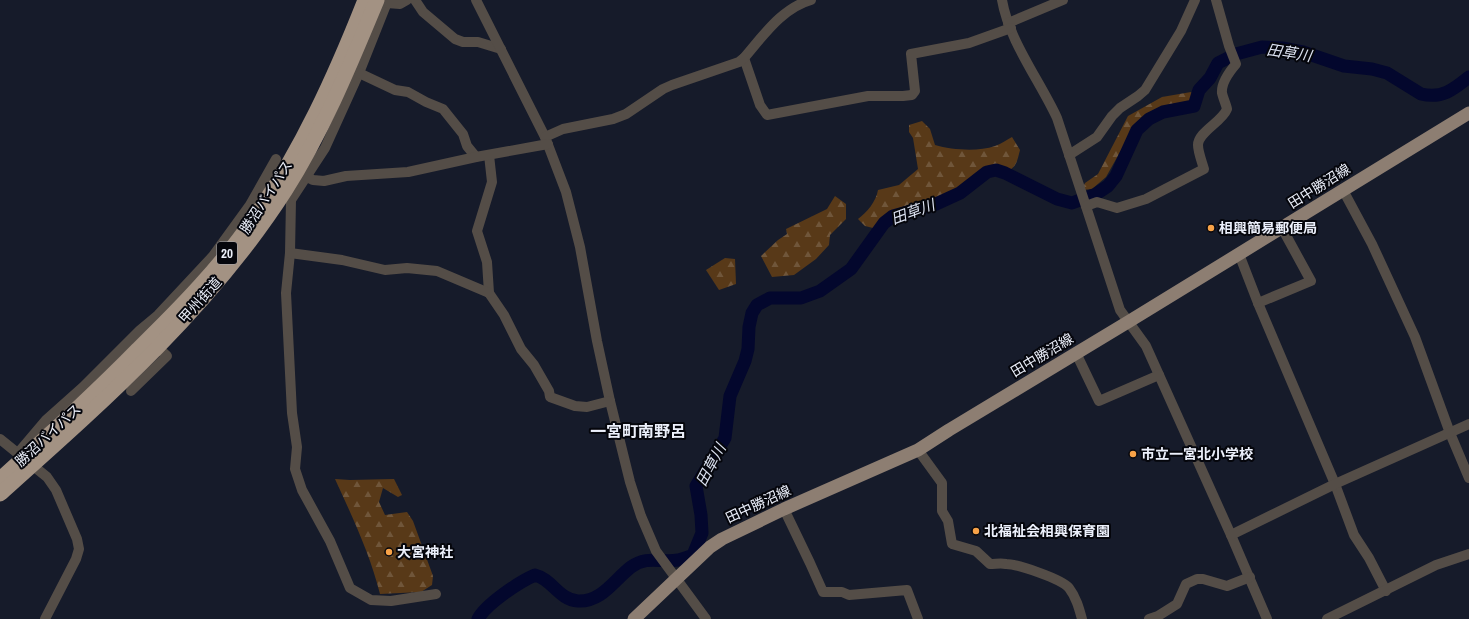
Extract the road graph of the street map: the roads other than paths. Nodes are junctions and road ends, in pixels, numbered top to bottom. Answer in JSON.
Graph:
{"nodes":[{"id":1,"x":365,"y":0,"type":"edge"},
{"id":2,"x":407,"y":0,"type":"edge"},
{"id":3,"x":415,"y":0,"type":"edge"},
{"id":4,"x":476,"y":0,"type":"edge"},
{"id":5,"x":811,"y":0,"type":"edge"},
{"id":6,"x":1002,"y":0,"type":"edge"},
{"id":7,"x":1063,"y":0,"type":"edge"},
{"id":8,"x":1195,"y":0,"type":"edge"},
{"id":9,"x":1216,"y":0,"type":"edge"},
{"id":10,"x":384,"y":1,"type":"edge"},
{"id":11,"x":1010,"y":25,"type":"junction"},
{"id":12,"x":501,"y":49,"type":"junction"},
{"id":13,"x":744,"y":58,"type":"junction"},
{"id":14,"x":359,"y":73,"type":"junction"},
{"id":15,"x":1469,"y":113,"type":"edge"},
{"id":16,"x":547,"y":141,"type":"junction"},
{"id":17,"x":489,"y":155,"type":"junction"},
{"id":18,"x":1069,"y":155,"type":"junction"},
{"id":19,"x":476,"y":157,"type":"junction"},
{"id":20,"x":276,"y":159,"type":"dead end"},
{"id":21,"x":305,"y":176,"type":"junction"},
{"id":22,"x":1342,"y":190,"type":"junction"},
{"id":23,"x":1085,"y":205,"type":"junction"},
{"id":24,"x":1282,"y":228,"type":"junction"},
{"id":25,"x":290,"y":253,"type":"junction"},
{"id":26,"x":1238,"y":254,"type":"junction"},
{"id":27,"x":489,"y":293,"type":"junction"},
{"id":28,"x":1258,"y":303,"type":"junction"},
{"id":29,"x":1128,"y":322,"type":"junction"},
{"id":30,"x":142,"y":332,"type":"junction"},
{"id":31,"x":1076,"y":353,"type":"junction"},
{"id":32,"x":1159,"y":375,"type":"junction"},
{"id":33,"x":131,"y":391,"type":"dead end"},
{"id":34,"x":610,"y":401,"type":"junction"},
{"id":35,"x":1469,"y":424,"type":"edge"},
{"id":36,"x":1450,"y":433,"type":"junction"},
{"id":37,"x":0,"y":439,"type":"edge"},
{"id":38,"x":918,"y":450,"type":"junction"},
{"id":39,"x":25,"y":459,"type":"junction"},
{"id":40,"x":1469,"y":478,"type":"edge"},
{"id":41,"x":0,"y":480,"type":"edge"},
{"id":42,"x":1335,"y":484,"type":"junction"},
{"id":43,"x":0,"y":494,"type":"edge"},
{"id":44,"x":784,"y":509,"type":"junction"},
{"id":45,"x":1232,"y":535,"type":"junction"},
{"id":46,"x":1469,"y":554,"type":"edge"},
{"id":47,"x":1250,"y":577,"type":"junction"},
{"id":48,"x":676,"y":579,"type":"junction"},
{"id":49,"x":1386,"y":591,"type":"junction"},
{"id":50,"x":436,"y":594,"type":"dead end"},
{"id":51,"x":45,"y":619,"type":"edge"},
{"id":52,"x":634,"y":619,"type":"edge"},
{"id":53,"x":706,"y":619,"type":"edge"},
{"id":54,"x":918,"y":619,"type":"edge"},
{"id":55,"x":1082,"y":619,"type":"edge"},
{"id":56,"x":1149,"y":619,"type":"edge"},
{"id":57,"x":1267,"y":619,"type":"edge"},
{"id":58,"x":1327,"y":619,"type":"edge"}],
"edges":[{"from":1,"to":39,"type":"highway","name":"勝沼バイパス","number":"20"},
{"from":2,"to":10,"type":"street"},
{"from":3,"to":12,"type":"street"},
{"from":4,"to":12,"type":"street"},
{"from":5,"to":13,"type":"street"},
{"from":6,"to":11,"type":"street"},
{"from":7,"to":11,"type":"street"},
{"from":8,"to":18,"type":"street"},
{"from":9,"to":23,"type":"street"},
{"from":10,"to":14,"type":"street"},
{"from":10,"to":39,"type":"highway","name":"甲州街道","number":"20"},
{"from":11,"to":13,"type":"street"},
{"from":11,"to":18,"type":"street"},
{"from":12,"to":16,"type":"street"},
{"from":13,"to":16,"type":"street"},
{"from":14,"to":19,"type":"street"},
{"from":14,"to":21,"type":"street"},
{"from":15,"to":22,"type":"main road","name":"田中勝沼線"},
{"from":16,"to":17,"type":"street"},
{"from":16,"to":34,"type":"street"},
{"from":17,"to":19,"type":"street"},
{"from":17,"to":27,"type":"street"},
{"from":18,"to":23,"type":"street"},
{"from":19,"to":21,"type":"street"},
{"from":20,"to":30,"type":"street"},
{"from":21,"to":25,"type":"street"},
{"from":22,"to":24,"type":"main road","name":"田中勝沼線"},
{"from":22,"to":36,"type":"street"},
{"from":23,"to":29,"type":"street"},
{"from":24,"to":26,"type":"main road","name":"田中勝沼線"},
{"from":24,"to":28,"type":"street"},
{"from":25,"to":27,"type":"street"},
{"from":25,"to":50,"type":"street"},
{"from":26,"to":28,"type":"street"},
{"from":26,"to":29,"type":"main road","name":"田中勝沼線"},
{"from":27,"to":34,"type":"street"},
{"from":28,"to":42,"type":"street"},
{"from":29,"to":31,"type":"main road","name":"田中勝沼線"},
{"from":29,"to":32,"type":"street"},
{"from":30,"to":33,"type":"street"},
{"from":30,"to":39,"type":"street"},
{"from":31,"to":32,"type":"street"},
{"from":31,"to":38,"type":"main road","name":"田中勝沼線"},
{"from":32,"to":45,"type":"street"},
{"from":34,"to":48,"type":"street"},
{"from":35,"to":36,"type":"street"},
{"from":36,"to":40,"type":"street"},
{"from":36,"to":42,"type":"street"},
{"from":37,"to":39,"type":"street"},
{"from":38,"to":44,"type":"main road","name":"田中勝沼線"},
{"from":38,"to":55,"type":"street"},
{"from":39,"to":41,"type":"highway","name":"勝沼バイパス","number":"20"},
{"from":39,"to":43,"type":"highway","name":"甲州街道","number":"20"},
{"from":39,"to":51,"type":"street"},
{"from":42,"to":45,"type":"street"},
{"from":42,"to":49,"type":"street"},
{"from":44,"to":48,"type":"main road","name":"田中勝沼線"},
{"from":44,"to":54,"type":"street"},
{"from":45,"to":47,"type":"street"},
{"from":46,"to":49,"type":"street"},
{"from":47,"to":56,"type":"street"},
{"from":47,"to":57,"type":"street"},
{"from":48,"to":52,"type":"main road","name":"田中勝沼線"},
{"from":48,"to":53,"type":"street"},
{"from":49,"to":58,"type":"street"}]}
